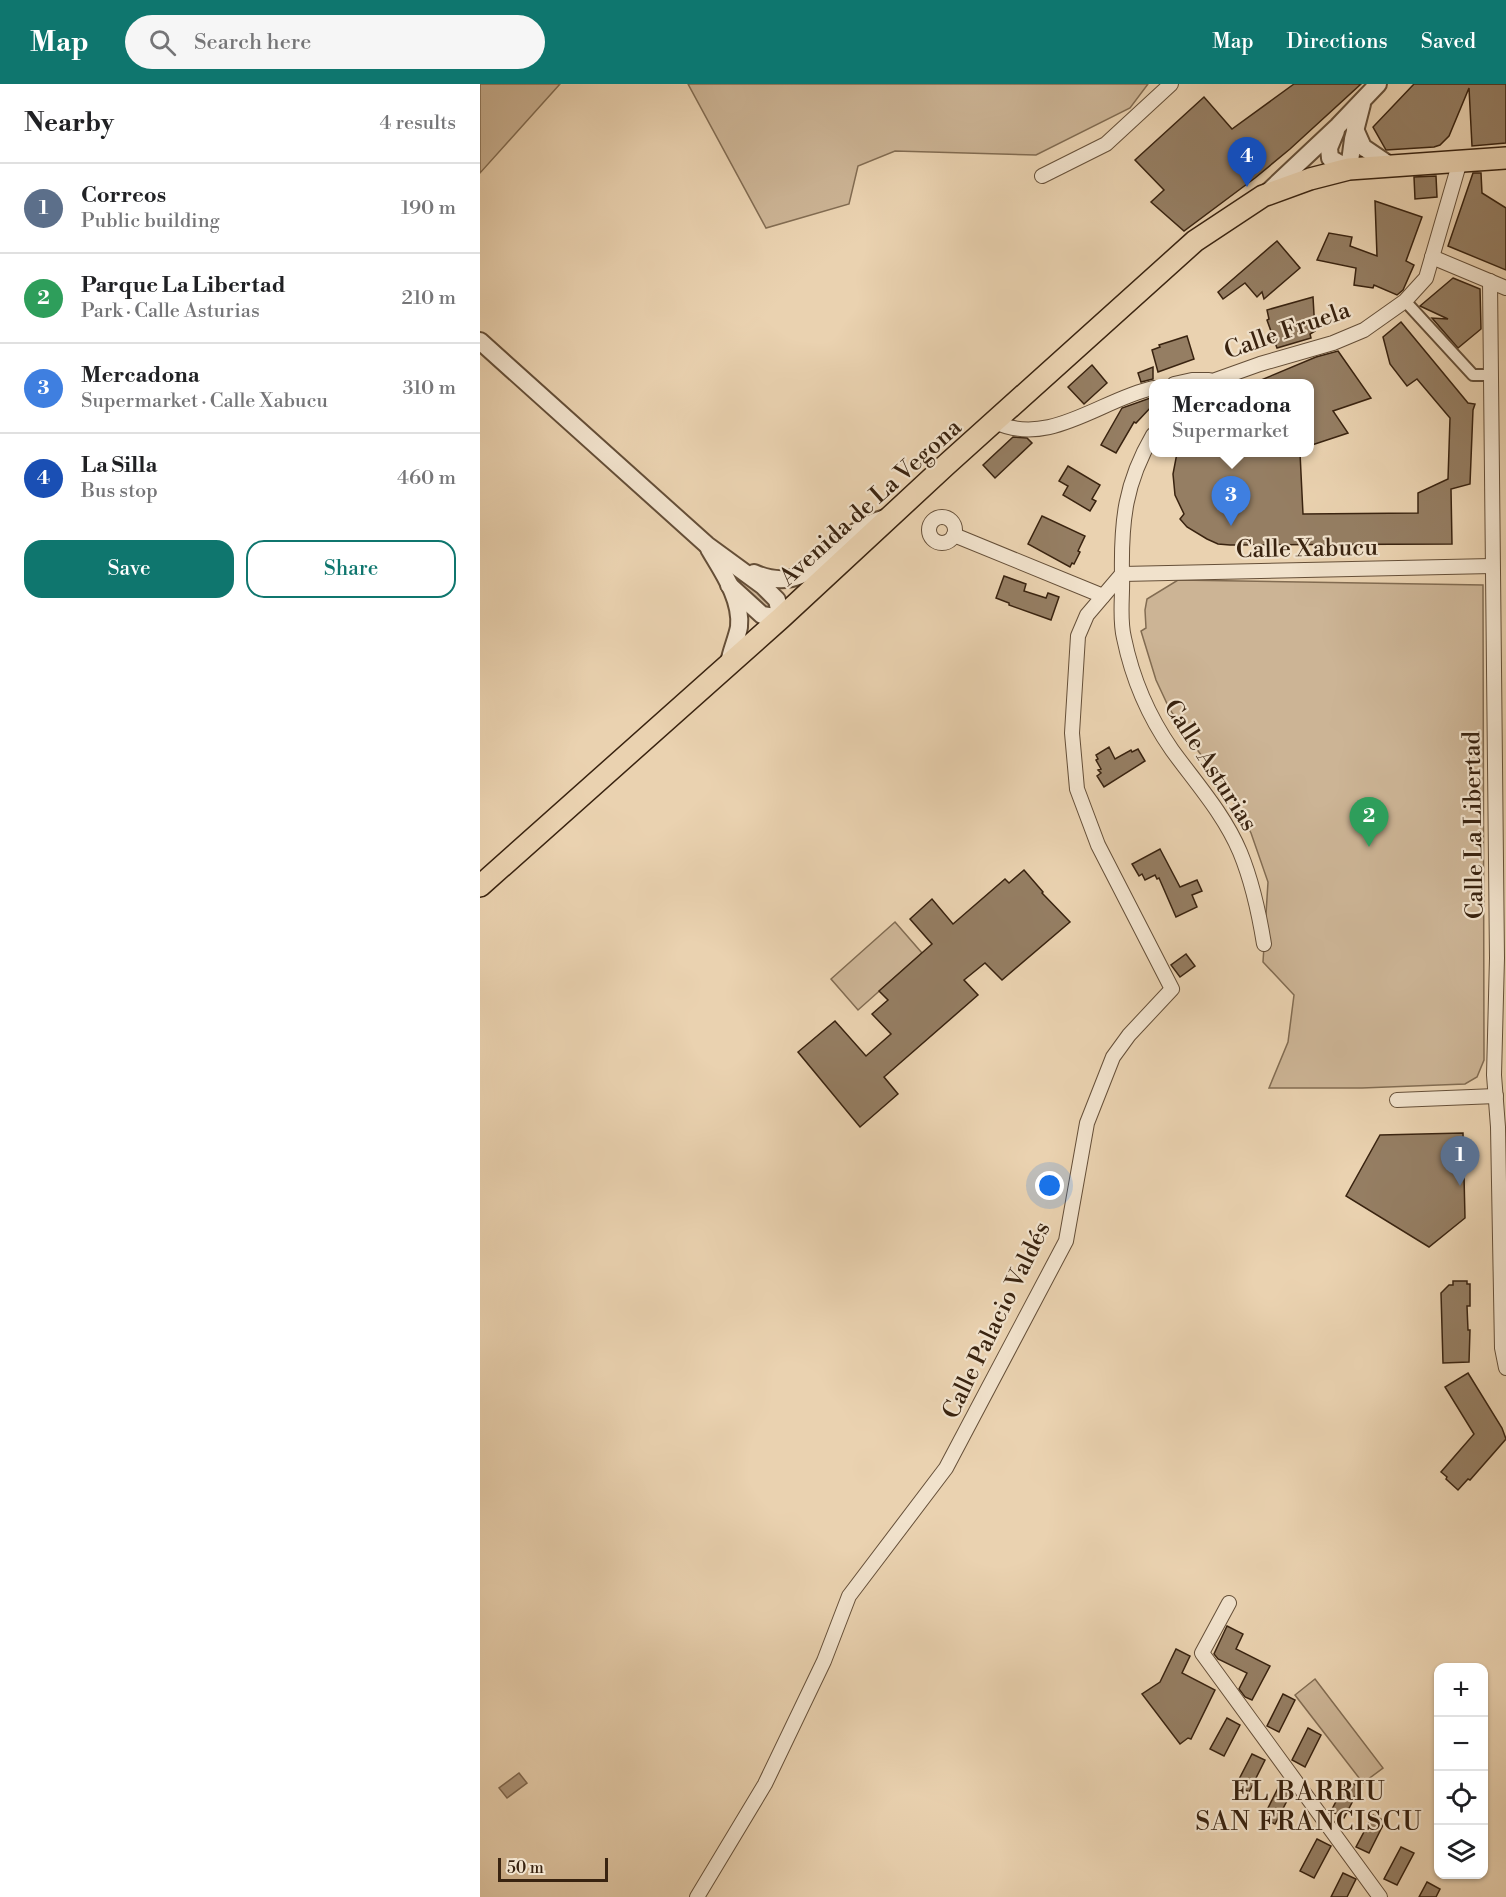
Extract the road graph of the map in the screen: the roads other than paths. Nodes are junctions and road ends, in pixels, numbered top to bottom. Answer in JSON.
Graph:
{"nodes":[{"id":1,"x":1171,"y":84,"type":"edge"},
{"id":2,"x":1378,"y":84,"type":"edge"},
{"id":3,"x":1363,"y":100,"type":"junction"},
{"id":4,"x":1338,"y":126,"type":"junction"},
{"id":5,"x":1355,"y":129,"type":"junction"},
{"id":6,"x":1506,"y":158,"type":"edge"},
{"id":7,"x":1460,"y":161,"type":"junction"},
{"id":8,"x":1391,"y":166,"type":"junction"},
{"id":9,"x":1349,"y":170,"type":"junction"},
{"id":10,"x":1042,"y":176,"type":"dead end"},
{"id":11,"x":1263,"y":196,"type":"junction"},
{"id":12,"x":1432,"y":257,"type":"junction"},
{"id":13,"x":1490,"y":281,"type":"junction"},
{"id":14,"x":1506,"y":288,"type":"edge"},
{"id":15,"x":1405,"y":301,"type":"junction"},
{"id":16,"x":480,"y":341,"type":"edge"},
{"id":17,"x":1491,"y":375,"type":"junction"},
{"id":18,"x":1216,"y":379,"type":"edge"},
{"id":19,"x":1149,"y":389,"type":"edge"},
{"id":20,"x":995,"y":422,"type":"junction"},
{"id":21,"x":1149,"y":443,"type":"edge"},
{"id":22,"x":891,"y":515,"type":"junction"},
{"id":23,"x":954,"y":535,"type":"dead end"},
{"id":24,"x":707,"y":545,"type":"junction"},
{"id":25,"x":736,"y":565,"type":"junction"},
{"id":26,"x":1492,"y":566,"type":"junction"},
{"id":27,"x":1122,"y":574,"type":"junction"},
{"id":28,"x":729,"y":585,"type":"junction"},
{"id":29,"x":1103,"y":596,"type":"junction"},
{"id":30,"x":781,"y":618,"type":"junction"},
{"id":31,"x":729,"y":663,"type":"junction"},
{"id":32,"x":1499,"y":672,"type":"edge"},
{"id":33,"x":480,"y":886,"type":"edge"},
{"id":34,"x":1264,"y":944,"type":"dead end"},
{"id":35,"x":1502,"y":958,"type":"edge"},
{"id":36,"x":1496,"y":1096,"type":"junction"},
{"id":37,"x":1397,"y":1100,"type":"dead end"},
{"id":38,"x":1506,"y":1368,"type":"edge"},
{"id":39,"x":1229,"y":1603,"type":"dead end"},
{"id":40,"x":697,"y":1897,"type":"edge"},
{"id":41,"x":1380,"y":1897,"type":"edge"}],
"edges":[{"from":1,"to":10,"type":"street"},
{"from":2,"to":3,"type":"street"},
{"from":3,"to":4,"type":"street"},
{"from":3,"to":5,"type":"street"},
{"from":4,"to":9,"type":"street"},
{"from":4,"to":11,"type":"street"},
{"from":5,"to":8,"type":"street"},
{"from":5,"to":9,"type":"street"},
{"from":6,"to":7,"type":"main road","name":"Avenida de La Vegona"},
{"from":7,"to":8,"type":"main road","name":"Avenida de La Vegona"},
{"from":7,"to":12,"type":"street","name":"Calle Fruela"},
{"from":8,"to":9,"type":"main road","name":"Avenida de La Vegona"},
{"from":9,"to":11,"type":"main road","name":"Avenida de La Vegona"},
{"from":11,"to":20,"type":"main road","name":"Avenida de La Vegona"},
{"from":12,"to":13,"type":"street"},
{"from":12,"to":15,"type":"street","name":"Calle Fruela"},
{"from":13,"to":14,"type":"street"},
{"from":13,"to":17,"type":"street","name":"Calle La Libertad"},
{"from":15,"to":17,"type":"street"},
{"from":15,"to":18,"type":"street","name":"Calle Fruela"},
{"from":16,"to":24,"type":"street"},
{"from":17,"to":26,"type":"street","name":"Calle La Libertad"},
{"from":19,"to":20,"type":"street"},
{"from":20,"to":22,"type":"main road","name":"Avenida de La Vegona"},
{"from":21,"to":27,"type":"street"},
{"from":22,"to":25,"type":"street"},
{"from":22,"to":30,"type":"main road","name":"Avenida de La Vegona"},
{"from":23,"to":29,"type":"street"},
{"from":24,"to":25,"type":"street"},
{"from":24,"to":28,"type":"street"},
{"from":25,"to":30,"type":"street"},
{"from":26,"to":27,"type":"street","name":"Calle Xabucu"},
{"from":26,"to":32,"type":"street","name":"Calle La Libertad"},
{"from":27,"to":29,"type":"street","name":"Calle Palacio Valdés"},
{"from":27,"to":34,"type":"street","name":"Calle Asturias"},
{"from":28,"to":30,"type":"street"},
{"from":28,"to":31,"type":"street"},
{"from":29,"to":40,"type":"street","name":"Calle Palacio Valdés"},
{"from":30,"to":31,"type":"main road","name":"Avenida de La Vegona"},
{"from":31,"to":33,"type":"main road","name":"Avenida de La Vegona"},
{"from":32,"to":35,"type":"street","name":"Calle La Libertad"},
{"from":35,"to":36,"type":"street","name":"Calle La Libertad"},
{"from":36,"to":37,"type":"street"},
{"from":36,"to":38,"type":"street","name":"Calle La Libertad"},
{"from":39,"to":41,"type":"street"}]}
